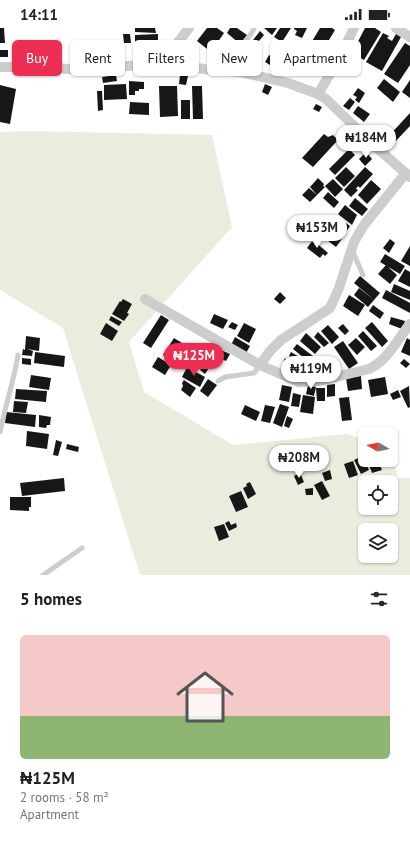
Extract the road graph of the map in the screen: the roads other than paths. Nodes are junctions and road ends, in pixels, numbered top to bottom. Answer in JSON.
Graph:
{"nodes":[{"id":1,"x":189,"y":28,"type":"edge"},
{"id":2,"x":354,"y":28,"type":"edge"},
{"id":3,"x":396,"y":28,"type":"edge"},
{"id":4,"x":254,"y":29,"type":"dead end"},
{"id":5,"x":410,"y":37,"type":"edge"},
{"id":6,"x":180,"y":40,"type":"edge"},
{"id":7,"x":247,"y":40,"type":"edge"},
{"id":8,"x":133,"y":66,"type":"edge"},
{"id":9,"x":0,"y":67,"type":"edge"},
{"id":10,"x":255,"y":76,"type":"edge"},
{"id":11,"x":318,"y":94,"type":"junction"},
{"id":12,"x":408,"y":175,"type":"edge"},
{"id":13,"x":351,"y":249,"type":"junction"},
{"id":14,"x":363,"y":275,"type":"dead end"},
{"id":15,"x":145,"y":299,"type":"dead end"},
{"id":16,"x":410,"y":324,"type":"edge"},
{"id":17,"x":18,"y":355,"type":"dead end"},
{"id":18,"x":260,"y":365,"type":"junction"},
{"id":19,"x":218,"y":381,"type":"dead end"},
{"id":20,"x":0,"y":432,"type":"edge"},
{"id":21,"x":82,"y":548,"type":"dead end"},
{"id":22,"x":43,"y":575,"type":"edge"}],
"edges":[{"from":1,"to":6,"type":"street"},
{"from":2,"to":11,"type":"street"},
{"from":3,"to":5,"type":"street"},
{"from":4,"to":7,"type":"lane"},
{"from":8,"to":9,"type":"street"},
{"from":10,"to":11,"type":"street"},
{"from":11,"to":12,"type":"street"},
{"from":12,"to":13,"type":"street"},
{"from":13,"to":14,"type":"lane"},
{"from":13,"to":18,"type":"street"},
{"from":15,"to":18,"type":"street"},
{"from":16,"to":18,"type":"street"},
{"from":17,"to":20,"type":"lane"},
{"from":18,"to":19,"type":"lane"},
{"from":21,"to":22,"type":"lane"}]}
